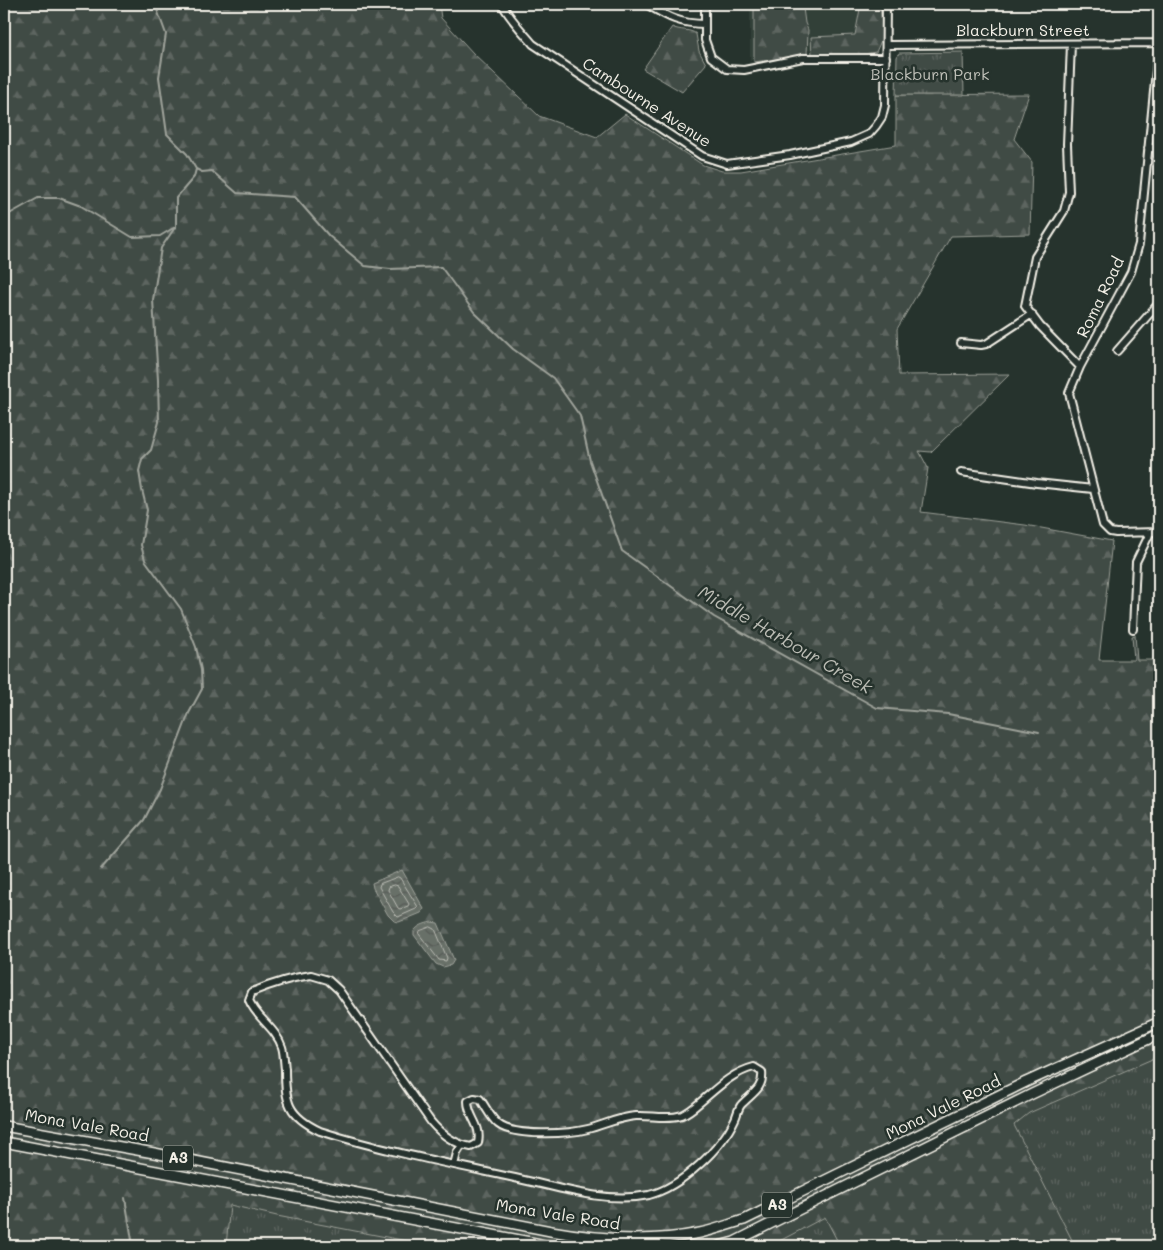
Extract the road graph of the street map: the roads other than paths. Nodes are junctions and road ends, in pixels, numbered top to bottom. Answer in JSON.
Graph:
{"nodes":[{"id":1,"x":502,"y":4,"type":"edge"},
{"id":2,"x":646,"y":4,"type":"edge"},
{"id":3,"x":705,"y":4,"type":"edge"},
{"id":4,"x":886,"y":4,"type":"edge"},
{"id":5,"x":705,"y":24,"type":"junction"},
{"id":6,"x":1159,"y":40,"type":"edge"},
{"id":7,"x":1071,"y":44,"type":"junction"},
{"id":8,"x":1159,"y":44,"type":"edge"},
{"id":9,"x":887,"y":45,"type":"junction"},
{"id":10,"x":886,"y":58,"type":"junction"},
{"id":11,"x":1148,"y":148,"type":"junction"},
{"id":12,"x":1159,"y":148,"type":"edge"},
{"id":13,"x":1159,"y":303,"type":"edge"},
{"id":14,"x":1032,"y":314,"type":"junction"},
{"id":15,"x":961,"y":343,"type":"dead end"},
{"id":16,"x":1117,"y":351,"type":"dead end"},
{"id":17,"x":1080,"y":367,"type":"junction"},
{"id":18,"x":961,"y":472,"type":"dead end"},
{"id":19,"x":1093,"y":489,"type":"junction"},
{"id":20,"x":1150,"y":532,"type":"junction"},
{"id":21,"x":1159,"y":532,"type":"edge"},
{"id":22,"x":1132,"y":629,"type":"dead end"},
{"id":23,"x":1159,"y":1022,"type":"edge"},
{"id":24,"x":1159,"y":1034,"type":"edge"},
{"id":25,"x":4,"y":1126,"type":"edge"},
{"id":26,"x":4,"y":1142,"type":"edge"},
{"id":27,"x":462,"y":1146,"type":"junction"},
{"id":28,"x":454,"y":1165,"type":"junction"},
{"id":29,"x":551,"y":1246,"type":"edge"},
{"id":30,"x":719,"y":1246,"type":"edge"}],
"edges":[{"from":1,"to":10,"type":"street","name":"Cambourne Avenue"},
{"from":2,"to":5,"type":"street"},
{"from":3,"to":5,"type":"street"},
{"from":4,"to":9,"type":"street","name":"Cambourne Avenue"},
{"from":5,"to":10,"type":"street"},
{"from":6,"to":8,"type":"street","name":"Roma Road"},
{"from":7,"to":8,"type":"street","name":"Blackburn Street"},
{"from":7,"to":9,"type":"street","name":"Blackburn Street"},
{"from":7,"to":14,"type":"street"},
{"from":8,"to":11,"type":"street","name":"Roma Road"},
{"from":9,"to":10,"type":"street","name":"Cambourne Avenue"},
{"from":11,"to":12,"type":"street"},
{"from":11,"to":17,"type":"street","name":"Roma Road"},
{"from":13,"to":16,"type":"street"},
{"from":14,"to":15,"type":"street"},
{"from":14,"to":17,"type":"street"},
{"from":17,"to":19,"type":"street","name":"Roma Road"},
{"from":18,"to":19,"type":"street"},
{"from":19,"to":20,"type":"street","name":"Roma Road"},
{"from":20,"to":21,"type":"street"},
{"from":20,"to":22,"type":"street"},
{"from":23,"to":25,"type":"highway","name":"Mona Vale Road","number":"A3"},
{"from":24,"to":30,"type":"highway","name":"Mona Vale Road","number":"A3"},
{"from":26,"to":29,"type":"highway","name":"Mona Vale Road","number":"A3"},
{"from":27,"to":28,"type":"street"},
{"from":27,"to":28,"type":"street"},
{"from":27,"to":28,"type":"street"}]}
